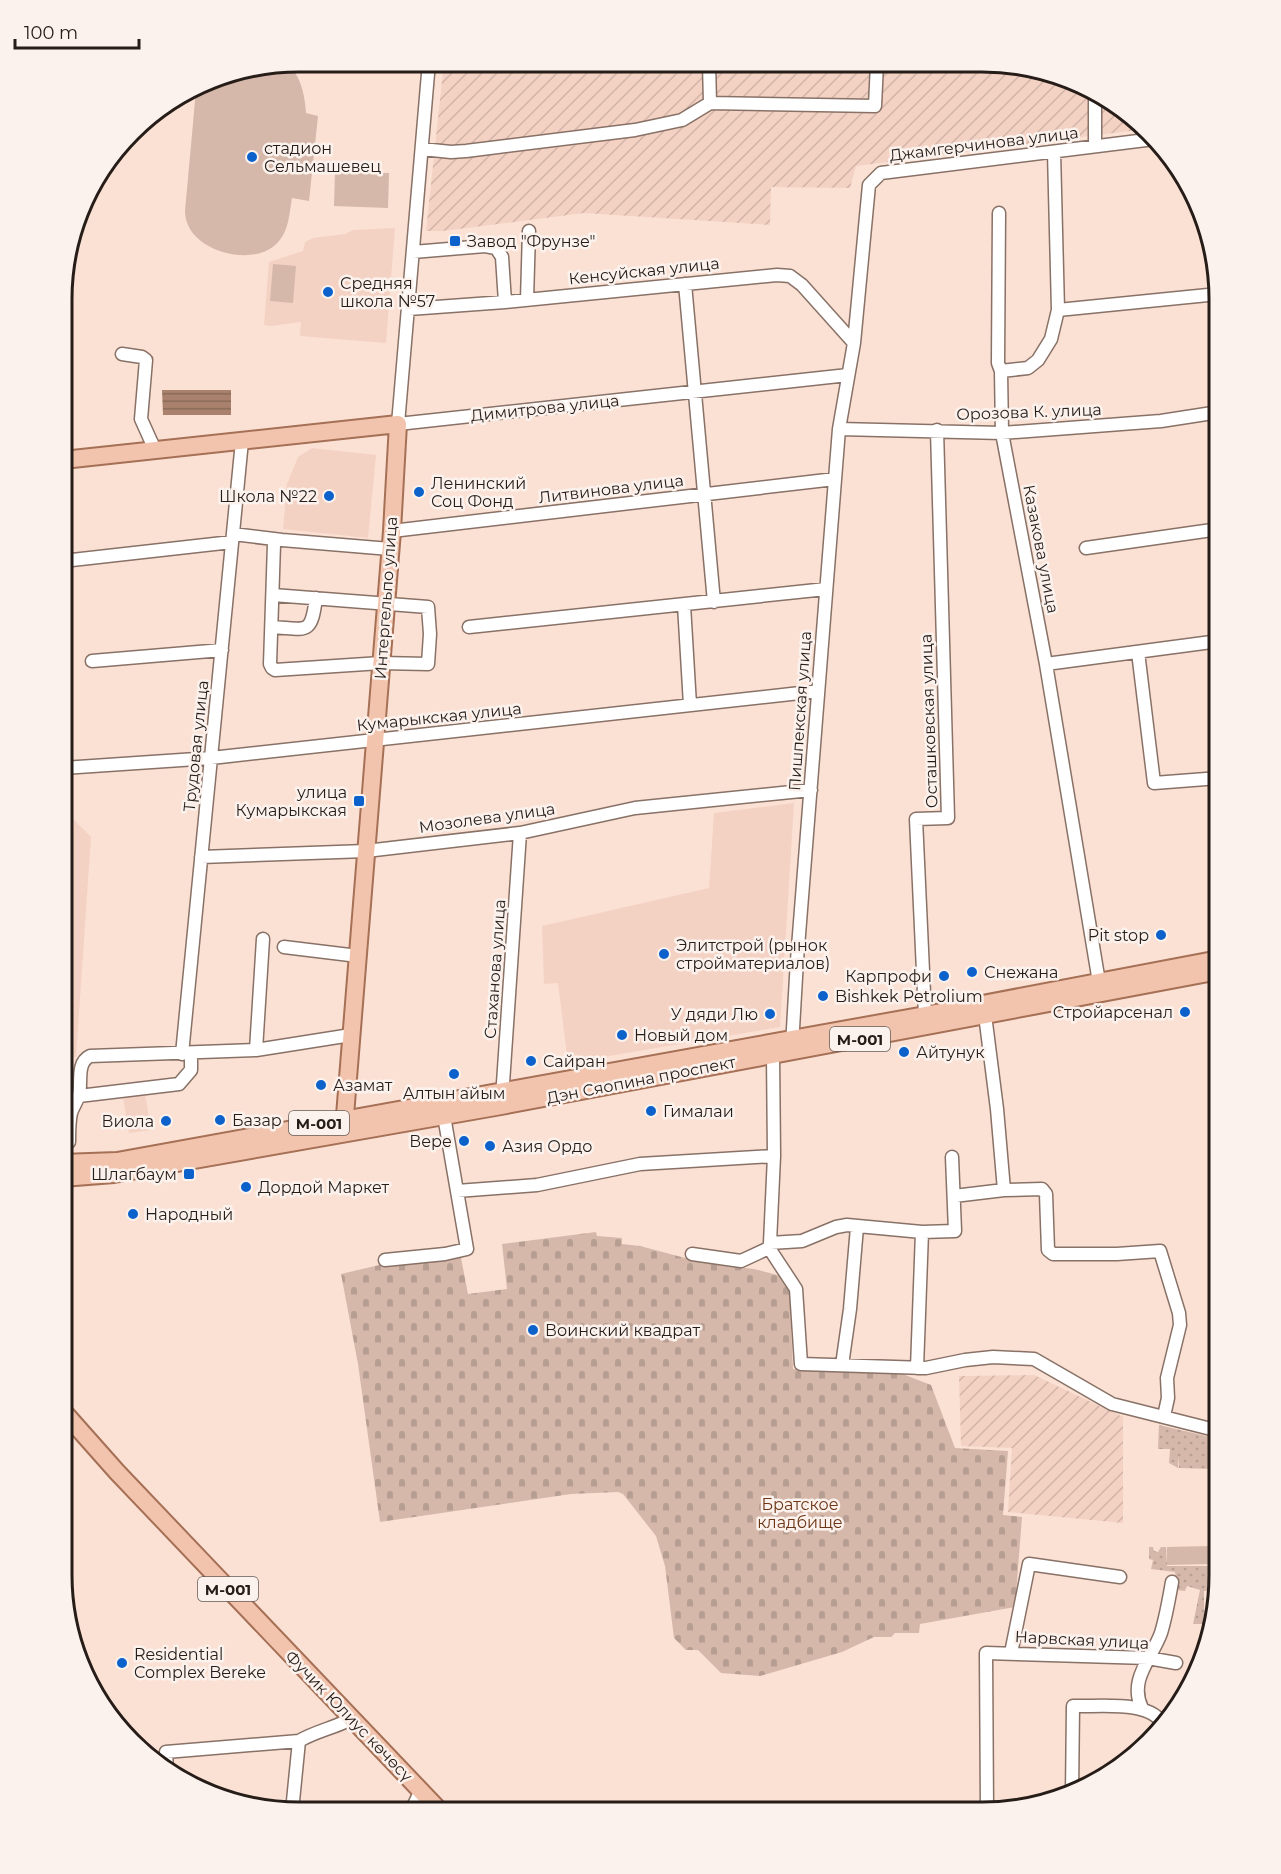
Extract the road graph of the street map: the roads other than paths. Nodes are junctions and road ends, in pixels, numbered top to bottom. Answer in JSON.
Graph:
{"nodes":[{"id":1,"x":428,"y":72,"type":"edge"},
{"id":2,"x":709,"y":72,"type":"edge"},
{"id":3,"x":877,"y":72,"type":"edge"},
{"id":4,"x":1095,"y":102,"type":"edge"},
{"id":5,"x":710,"y":103,"type":"junction"},
{"id":6,"x":1143,"y":140,"type":"edge"},
{"id":7,"x":1095,"y":146,"type":"junction"},
{"id":8,"x":422,"y":149,"type":"junction"},
{"id":9,"x":1054,"y":152,"type":"junction"},
{"id":10,"x":999,"y":213,"type":"dead end"},
{"id":11,"x":529,"y":231,"type":"dead end"},
{"id":12,"x":413,"y":252,"type":"junction"},
{"id":13,"x":685,"y":284,"type":"junction"},
{"id":14,"x":1209,"y":295,"type":"edge"},
{"id":15,"x":527,"y":300,"type":"junction"},
{"id":16,"x":505,"y":302,"type":"junction"},
{"id":17,"x":409,"y":309,"type":"junction"},
{"id":18,"x":1058,"y":310,"type":"junction"},
{"id":19,"x":854,"y":343,"type":"junction"},
{"id":20,"x":122,"y":354,"type":"dead end"},
{"id":21,"x":1001,"y":371,"type":"junction"},
{"id":22,"x":848,"y":375,"type":"junction"},
{"id":23,"x":695,"y":391,"type":"junction"},
{"id":24,"x":1209,"y":414,"type":"edge"},
{"id":25,"x":398,"y":424,"type":"junction"},
{"id":26,"x":839,"y":429,"type":"junction"},
{"id":27,"x":937,"y":430,"type":"junction"},
{"id":28,"x":1002,"y":433,"type":"junction"},
{"id":29,"x":242,"y":441,"type":"junction"},
{"id":30,"x":155,"y":450,"type":"junction"},
{"id":31,"x":72,"y":459,"type":"edge"},
{"id":32,"x":835,"y":479,"type":"junction"},
{"id":33,"x":704,"y":494,"type":"junction"},
{"id":34,"x":392,"y":531,"type":"junction"},
{"id":35,"x":1209,"y":531,"type":"edge"},
{"id":36,"x":232,"y":538,"type":"junction"},
{"id":37,"x":274,"y":544,"type":"dead end"},
{"id":38,"x":390,"y":549,"type":"junction"},
{"id":39,"x":1086,"y":549,"type":"dead end"},
{"id":40,"x":72,"y":560,"type":"edge"},
{"id":41,"x":826,"y":590,"type":"junction"},
{"id":42,"x":273,"y":595,"type":"junction"},
{"id":43,"x":316,"y":598,"type":"junction"},
{"id":44,"x":714,"y":602,"type":"junction"},
{"id":45,"x":386,"y":603,"type":"junction"},
{"id":46,"x":684,"y":605,"type":"junction"},
{"id":47,"x":272,"y":627,"type":"junction"},
{"id":48,"x":469,"y":627,"type":"dead end"},
{"id":49,"x":1209,"y":643,"type":"edge"},
{"id":50,"x":222,"y":650,"type":"junction"},
{"id":51,"x":1138,"y":652,"type":"junction"},
{"id":52,"x":92,"y":661,"type":"dead end"},
{"id":53,"x":381,"y":663,"type":"junction"},
{"id":54,"x":1046,"y":664,"type":"junction"},
{"id":55,"x":818,"y":691,"type":"junction"},
{"id":56,"x":690,"y":705,"type":"junction"},
{"id":57,"x":375,"y":740,"type":"junction"},
{"id":58,"x":211,"y":758,"type":"junction"},
{"id":59,"x":72,"y":767,"type":"edge"},
{"id":60,"x":1209,"y":779,"type":"edge"},
{"id":61,"x":811,"y":790,"type":"junction"},
{"id":62,"x":520,"y":833,"type":"junction"},
{"id":63,"x":366,"y":851,"type":"junction"},
{"id":64,"x":201,"y":857,"type":"junction"},
{"id":65,"x":263,"y":939,"type":"dead end"},
{"id":66,"x":284,"y":947,"type":"dead end"},
{"id":67,"x":358,"y":956,"type":"junction"},
{"id":68,"x":1209,"y":960,"type":"edge"},
{"id":69,"x":1209,"y":973,"type":"edge"},
{"id":70,"x":1099,"y":982,"type":"junction"},
{"id":71,"x":985,"y":1009,"type":"junction"},
{"id":72,"x":925,"y":1015,"type":"junction"},
{"id":73,"x":351,"y":1035,"type":"junction"},
{"id":74,"x":792,"y":1045,"type":"junction"},
{"id":75,"x":256,"y":1050,"type":"junction"},
{"id":76,"x":186,"y":1054,"type":"junction"},
{"id":77,"x":772,"y":1055,"type":"junction"},
{"id":78,"x":79,"y":1096,"type":"junction"},
{"id":79,"x":502,"y":1099,"type":"junction"},
{"id":80,"x":72,"y":1109,"type":"edge"},
{"id":81,"x":444,"y":1116,"type":"junction"},
{"id":82,"x":344,"y":1126,"type":"junction"},
{"id":83,"x":774,"y":1156,"type":"junction"},
{"id":84,"x":952,"y":1157,"type":"dead end"},
{"id":85,"x":72,"y":1163,"type":"edge"},
{"id":86,"x":114,"y":1174,"type":"junction"},
{"id":87,"x":72,"y":1177,"type":"edge"},
{"id":88,"x":72,"y":1187,"type":"edge"},
{"id":89,"x":1004,"y":1190,"type":"junction"},
{"id":90,"x":457,"y":1191,"type":"junction"},
{"id":91,"x":954,"y":1196,"type":"junction"},
{"id":92,"x":857,"y":1227,"type":"junction"},
{"id":93,"x":922,"y":1232,"type":"junction"},
{"id":94,"x":770,"y":1246,"type":"junction"},
{"id":95,"x":692,"y":1254,"type":"dead end"},
{"id":96,"x":385,"y":1260,"type":"dead end"},
{"id":97,"x":842,"y":1365,"type":"junction"},
{"id":98,"x":917,"y":1368,"type":"junction"},
{"id":99,"x":1164,"y":1416,"type":"junction"},
{"id":100,"x":72,"y":1421,"type":"edge"},
{"id":101,"x":1209,"y":1428,"type":"edge"},
{"id":102,"x":1120,"y":1578,"type":"dead end"},
{"id":103,"x":1172,"y":1582,"type":"dead end"},
{"id":104,"x":1011,"y":1653,"type":"junction"},
{"id":105,"x":1148,"y":1658,"type":"junction"},
{"id":106,"x":1176,"y":1663,"type":"dead end"},
{"id":107,"x":1142,"y":1708,"type":"junction"},
{"id":108,"x":1158,"y":1718,"type":"edge"},
{"id":109,"x":351,"y":1719,"type":"junction"},
{"id":110,"x":299,"y":1741,"type":"junction"},
{"id":111,"x":166,"y":1759,"type":"edge"},
{"id":112,"x":1072,"y":1784,"type":"edge"},
{"id":113,"x":421,"y":1790,"type":"junction"},
{"id":114,"x":293,"y":1802,"type":"edge"},
{"id":115,"x":415,"y":1802,"type":"edge"},
{"id":116,"x":432,"y":1802,"type":"edge"},
{"id":117,"x":987,"y":1802,"type":"edge"}],
"edges":[{"from":1,"to":8,"type":"street","name":"Интергельпо улица"},
{"from":2,"to":5,"type":"street"},
{"from":3,"to":5,"type":"street"},
{"from":4,"to":7,"type":"street"},
{"from":5,"to":8,"type":"street"},
{"from":6,"to":7,"type":"street","name":"Джамгерчинова улица"},
{"from":7,"to":9,"type":"street","name":"Джамгерчинова улица"},
{"from":8,"to":12,"type":"street","name":"Интергельпо улица"},
{"from":9,"to":18,"type":"street"},
{"from":9,"to":19,"type":"street","name":"Джамгерчинова улица"},
{"from":10,"to":21,"type":"street","name":"Казакова улица"},
{"from":11,"to":15,"type":"street"},
{"from":12,"to":16,"type":"street"},
{"from":12,"to":17,"type":"street","name":"Интергельпо улица"},
{"from":13,"to":15,"type":"street","name":"Кенсуйская улица"},
{"from":13,"to":19,"type":"street","name":"Кенсуйская улица"},
{"from":13,"to":23,"type":"street"},
{"from":14,"to":18,"type":"street"},
{"from":15,"to":16,"type":"street","name":"Кенсуйская улица"},
{"from":16,"to":17,"type":"street","name":"Кенсуйская улица"},
{"from":17,"to":25,"type":"street","name":"Интергельпо улица"},
{"from":18,"to":21,"type":"street"},
{"from":19,"to":22,"type":"street","name":"Джамгерчинова улица"},
{"from":20,"to":30,"type":"street"},
{"from":21,"to":28,"type":"street","name":"Казакова улица"},
{"from":22,"to":23,"type":"street","name":"Димитрова улица"},
{"from":22,"to":26,"type":"street","name":"Пишпекская улица"},
{"from":23,"to":25,"type":"street","name":"Димитрова улица"},
{"from":23,"to":33,"type":"street"},
{"from":24,"to":28,"type":"street","name":"Орозова К. улица"},
{"from":25,"to":29,"type":"main road","name":"Димитрова улица"},
{"from":25,"to":34,"type":"main road","name":"Интергельпо улица"},
{"from":26,"to":27,"type":"street","name":"Орозова К. улица"},
{"from":26,"to":32,"type":"street","name":"Пишпекская улица"},
{"from":27,"to":28,"type":"street","name":"Орозова К. улица"},
{"from":27,"to":72,"type":"street","name":"Осташковская улица"},
{"from":28,"to":54,"type":"street","name":"Казакова улица"},
{"from":29,"to":30,"type":"main road","name":"Димитрова улица"},
{"from":29,"to":36,"type":"street","name":"Трудовая улица"},
{"from":30,"to":31,"type":"main road","name":"Димитрова улица"},
{"from":32,"to":33,"type":"street","name":"Литвинова улица"},
{"from":32,"to":41,"type":"street","name":"Пишпекская улица"},
{"from":33,"to":34,"type":"street","name":"Литвинова улица"},
{"from":33,"to":44,"type":"street"},
{"from":34,"to":38,"type":"main road","name":"Интергельпо улица"},
{"from":35,"to":39,"type":"street"},
{"from":36,"to":38,"type":"street"},
{"from":36,"to":40,"type":"street"},
{"from":36,"to":50,"type":"street","name":"Трудовая улица"},
{"from":37,"to":42,"type":"street"},
{"from":38,"to":45,"type":"main road","name":"Интергельпо улица"},
{"from":41,"to":44,"type":"street"},
{"from":41,"to":55,"type":"street","name":"Пишпекская улица"},
{"from":42,"to":43,"type":"street"},
{"from":42,"to":47,"type":"street"},
{"from":43,"to":45,"type":"street"},
{"from":43,"to":47,"type":"street"},
{"from":44,"to":46,"type":"street"},
{"from":45,"to":53,"type":"main road","name":"Интергельпо улица"},
{"from":45,"to":53,"type":"street"},
{"from":46,"to":48,"type":"street"},
{"from":46,"to":56,"type":"street"},
{"from":47,"to":53,"type":"street"},
{"from":49,"to":51,"type":"street"},
{"from":50,"to":52,"type":"street"},
{"from":50,"to":58,"type":"street","name":"Трудовая улица"},
{"from":51,"to":54,"type":"street"},
{"from":51,"to":60,"type":"street"},
{"from":53,"to":57,"type":"main road","name":"Интергельпо улица"},
{"from":54,"to":70,"type":"street","name":"Казакова улица"},
{"from":55,"to":56,"type":"street","name":"Кумарыкская улица"},
{"from":55,"to":61,"type":"street","name":"Пишпекская улица"},
{"from":56,"to":57,"type":"street","name":"Кумарыкская улица"},
{"from":57,"to":58,"type":"street","name":"Кумарыкская улица"},
{"from":57,"to":63,"type":"main road","name":"Интергельпо улица"},
{"from":58,"to":59,"type":"street","name":"Кумарыкская улица"},
{"from":58,"to":64,"type":"street","name":"Трудовая улица"},
{"from":61,"to":62,"type":"street","name":"Мозолева улица"},
{"from":61,"to":74,"type":"street","name":"Пишпекская улица"},
{"from":62,"to":63,"type":"street","name":"Мозолева улица"},
{"from":62,"to":79,"type":"street","name":"Стаханова улица"},
{"from":63,"to":64,"type":"street","name":"Мозолева улица"},
{"from":63,"to":67,"type":"main road","name":"Интергельпо улица"},
{"from":64,"to":76,"type":"street","name":"Трудовая улица"},
{"from":65,"to":75,"type":"street"},
{"from":66,"to":67,"type":"street"},
{"from":67,"to":73,"type":"main road","name":"Интергельпо улица"},
{"from":68,"to":70,"type":"main road","name":"Дэн Сяопина проспект","number":"M-001"},
{"from":69,"to":71,"type":"main road","name":"Дэн Сяопина проспект","number":"M-001"},
{"from":70,"to":71,"type":"main road","name":"Дэн Сяопина проспект","number":"M-001"},
{"from":71,"to":72,"type":"main road","name":"Дэн Сяопина проспект","number":"M-001"},
{"from":71,"to":74,"type":"main road","name":"Дэн Сяопина проспект","number":"M-001"},
{"from":71,"to":89,"type":"street"},
{"from":72,"to":74,"type":"main road","name":"Дэн Сяопина проспект","number":"M-001"},
{"from":73,"to":75,"type":"street"},
{"from":73,"to":82,"type":"main road","name":"Интергельпо улица"},
{"from":74,"to":77,"type":"main road","name":"Дэн Сяопина проспект","number":"M-001"},
{"from":74,"to":79,"type":"main road","name":"Дэн Сяопина проспект","number":"M-001"},
{"from":75,"to":76,"type":"street"},
{"from":76,"to":78,"type":"street","name":"Трудовая улица"},
{"from":76,"to":78,"type":"street"},
{"from":77,"to":79,"type":"main road","name":"Дэн Сяопина проспект","number":"M-001"},
{"from":77,"to":83,"type":"street"},
{"from":78,"to":80,"type":"street"},
{"from":79,"to":81,"type":"main road","name":"Дэн Сяопина проспект","number":"M-001"},
{"from":79,"to":82,"type":"main road","name":"Дэн Сяопина проспект","number":"M-001"},
{"from":81,"to":82,"type":"main road","name":"Дэн Сяопина проспект","number":"M-001"},
{"from":81,"to":90,"type":"street"},
{"from":82,"to":85,"type":"main road","name":"Дэн Сяопина проспект","number":"M-001"},
{"from":82,"to":86,"type":"main road","name":"Дэн Сяопина проспект","number":"M-001"},
{"from":83,"to":90,"type":"street"},
{"from":83,"to":94,"type":"street"},
{"from":84,"to":91,"type":"street"},
{"from":86,"to":87,"type":"main road","name":"Дэн Сяопина проспект","number":"M-001"},
{"from":86,"to":88,"type":"main road"},
{"from":89,"to":91,"type":"street"},
{"from":89,"to":99,"type":"street"},
{"from":90,"to":96,"type":"street"},
{"from":91,"to":93,"type":"street"},
{"from":92,"to":93,"type":"street"},
{"from":92,"to":94,"type":"street"},
{"from":92,"to":97,"type":"street"},
{"from":93,"to":98,"type":"street"},
{"from":94,"to":95,"type":"street"},
{"from":94,"to":97,"type":"street"},
{"from":97,"to":98,"type":"street"},
{"from":98,"to":99,"type":"street"},
{"from":99,"to":101,"type":"street"},
{"from":100,"to":109,"type":"main road","name":"Фучик Юлиус көчөсү","number":"М-001"},
{"from":102,"to":104,"type":"street"},
{"from":103,"to":105,"type":"street"},
{"from":104,"to":105,"type":"street","name":"Нарвская улица"},
{"from":104,"to":117,"type":"street","name":"Нарвская улица"},
{"from":105,"to":106,"type":"street","name":"Нарвская улица"},
{"from":105,"to":107,"type":"street"},
{"from":107,"to":108,"type":"street"},
{"from":107,"to":112,"type":"street"},
{"from":109,"to":110,"type":"street"},
{"from":109,"to":113,"type":"main road","name":"Фучик Юлиус көчөсү","number":"М-001"},
{"from":110,"to":111,"type":"street"},
{"from":110,"to":114,"type":"street"},
{"from":113,"to":115,"type":"street"},
{"from":113,"to":116,"type":"main road","name":"Фучик Юлиус көчөсү","number":"М-001"}]}
